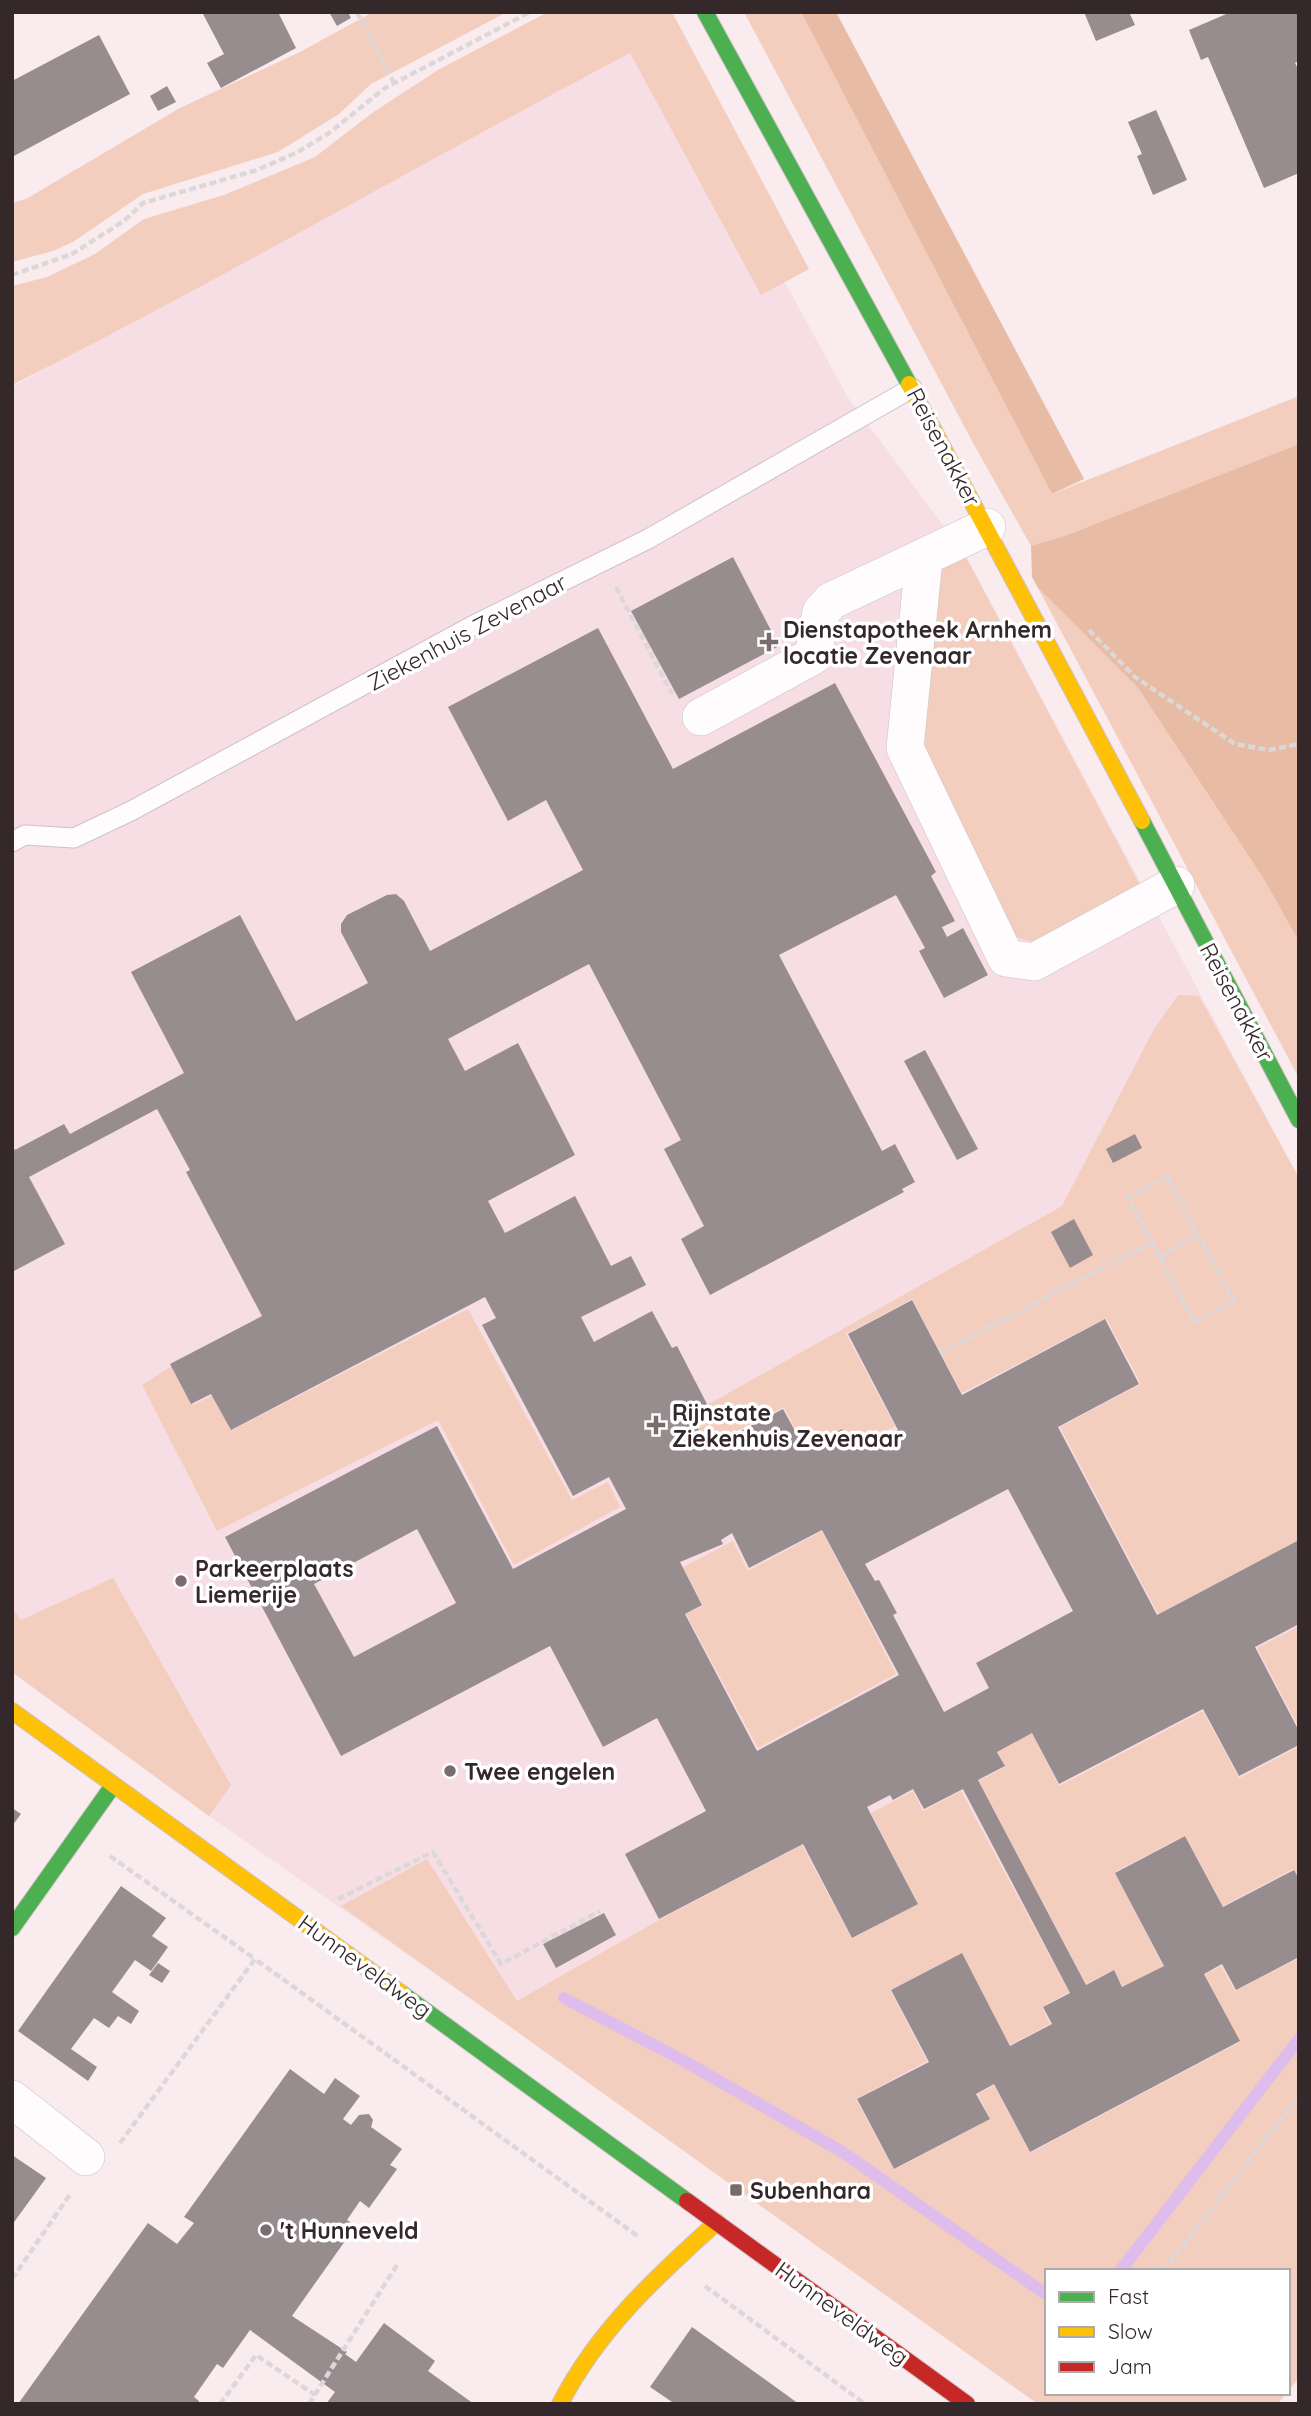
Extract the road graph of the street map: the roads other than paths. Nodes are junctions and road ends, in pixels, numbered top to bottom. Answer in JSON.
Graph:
{"nodes":[{"id":1,"x":705,"y":12,"type":"edge"},
{"id":2,"x":912,"y":388,"type":"junction"},
{"id":3,"x":987,"y":527,"type":"junction"},
{"id":4,"x":925,"y":559,"type":"junction"},
{"id":5,"x":701,"y":717,"type":"road end"},
{"id":6,"x":12,"y":842,"type":"edge"},
{"id":7,"x":1176,"y":885,"type":"junction"},
{"id":8,"x":1299,"y":1120,"type":"edge"},
{"id":9,"x":12,"y":1712,"type":"edge"},
{"id":10,"x":113,"y":1787,"type":"junction"},
{"id":11,"x":12,"y":1928,"type":"edge"},
{"id":12,"x":12,"y":2099,"type":"edge"},
{"id":13,"x":89,"y":2160,"type":"road end"},
{"id":14,"x":717,"y":2222,"type":"junction"},
{"id":15,"x":560,"y":2404,"type":"edge"},
{"id":16,"x":967,"y":2404,"type":"edge"}],
"edges":[{"from":1,"to":2,"type":"street","name":"Reisenakker"},
{"from":2,"to":3,"type":"street","name":"Reisenakker"},
{"from":2,"to":6,"type":"lane","name":"Ziekenhuis Zevenaar"},
{"from":3,"to":4,"type":"street"},
{"from":3,"to":7,"type":"street","name":"Reisenakker"},
{"from":4,"to":5,"type":"street"},
{"from":4,"to":7,"type":"street"},
{"from":7,"to":8,"type":"street","name":"Reisenakker"},
{"from":9,"to":10,"type":"street","name":"Hunneveldweg"},
{"from":10,"to":11,"type":"street"},
{"from":10,"to":14,"type":"street","name":"Hunneveldweg"},
{"from":12,"to":13,"type":"street"},
{"from":14,"to":15,"type":"street"},
{"from":14,"to":16,"type":"street","name":"Hunneveldweg"}]}
